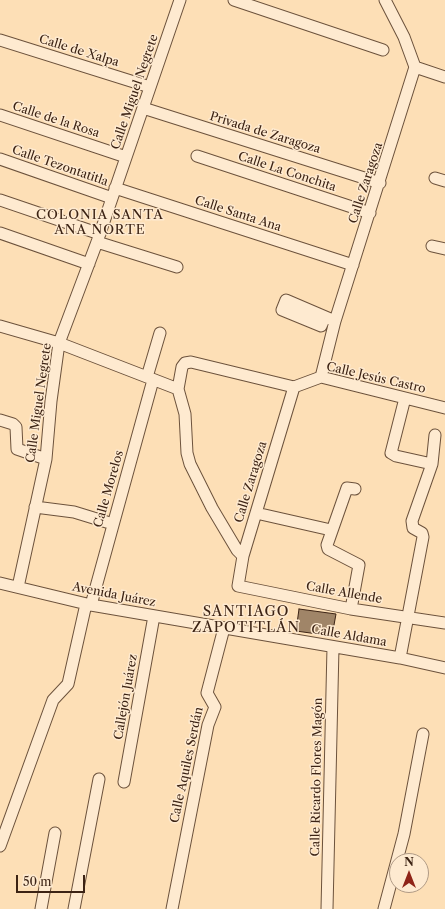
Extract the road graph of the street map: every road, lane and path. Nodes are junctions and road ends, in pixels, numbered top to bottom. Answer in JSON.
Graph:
{"nodes":[{"id":1,"x":180,"y":0,"type":"edge"},
{"id":2,"x":234,"y":0,"type":"edge"},
{"id":3,"x":385,"y":0,"type":"edge"},
{"id":4,"x":0,"y":40,"type":"edge"},
{"id":5,"x":383,"y":50,"type":"dead end"},
{"id":6,"x":415,"y":67,"type":"junction"},
{"id":7,"x":445,"y":77,"type":"edge"},
{"id":8,"x":150,"y":87,"type":"junction"},
{"id":9,"x":143,"y":108,"type":"junction"},
{"id":10,"x":0,"y":115,"type":"edge"},
{"id":11,"x":197,"y":156,"type":"dead end"},
{"id":12,"x":126,"y":157,"type":"junction"},
{"id":13,"x":0,"y":159,"type":"edge"},
{"id":14,"x":380,"y":183,"type":"junction"},
{"id":15,"x":114,"y":193,"type":"junction"},
{"id":16,"x":0,"y":200,"type":"edge"},
{"id":17,"x":370,"y":213,"type":"junction"},
{"id":18,"x":0,"y":233,"type":"edge"},
{"id":19,"x":98,"y":238,"type":"junction"},
{"id":20,"x":432,"y":246,"type":"dead end"},
{"id":21,"x":445,"y":249,"type":"edge"},
{"id":22,"x":89,"y":264,"type":"junction"},
{"id":23,"x":353,"y":265,"type":"junction"},
{"id":24,"x":177,"y":267,"type":"dead end"},
{"id":25,"x":325,"y":317,"type":"dead end"},
{"id":26,"x":335,"y":322,"type":"junction"},
{"id":27,"x":0,"y":326,"type":"edge"},
{"id":28,"x":160,"y":333,"type":"dead end"},
{"id":29,"x":60,"y":343,"type":"junction"},
{"id":30,"x":321,"y":377,"type":"junction"},
{"id":31,"x":150,"y":378,"type":"junction"},
{"id":32,"x":294,"y":387,"type":"junction"},
{"id":33,"x":178,"y":389,"type":"junction"},
{"id":34,"x":405,"y":398,"type":"junction"},
{"id":35,"x":445,"y":408,"type":"edge"},
{"id":36,"x":0,"y":420,"type":"edge"},
{"id":37,"x":435,"y":435,"type":"dead end"},
{"id":38,"x":46,"y":459,"type":"junction"},
{"id":39,"x":432,"y":464,"type":"junction"},
{"id":40,"x":355,"y":489,"type":"dead end"},
{"id":41,"x":35,"y":507,"type":"junction"},
{"id":42,"x":256,"y":514,"type":"junction"},
{"id":43,"x":113,"y":524,"type":"junction"},
{"id":44,"x":331,"y":530,"type":"junction"},
{"id":45,"x":242,"y":556,"type":"junction"},
{"id":46,"x":0,"y":583,"type":"edge"},
{"id":47,"x":238,"y":586,"type":"joint"},
{"id":48,"x":18,"y":587,"type":"junction"},
{"id":49,"x":88,"y":604,"type":"junction"},
{"id":50,"x":351,"y":609,"type":"junction"},
{"id":51,"x":154,"y":616,"type":"junction"},
{"id":52,"x":406,"y":617,"type":"junction"},
{"id":53,"x":445,"y":623,"type":"edge"},
{"id":54,"x":224,"y":628,"type":"junction"},
{"id":55,"x":333,"y":647,"type":"junction"},
{"id":56,"x":400,"y":658,"type":"junction"},
{"id":57,"x":445,"y":668,"type":"edge"},
{"id":58,"x":423,"y":734,"type":"dead end"},
{"id":59,"x":99,"y":779,"type":"dead end"},
{"id":60,"x":124,"y":782,"type":"dead end"},
{"id":61,"x":55,"y":833,"type":"dead end"},
{"id":62,"x":0,"y":846,"type":"edge"},
{"id":63,"x":41,"y":909,"type":"edge"},
{"id":64,"x":74,"y":909,"type":"edge"},
{"id":65,"x":172,"y":909,"type":"edge"},
{"id":66,"x":327,"y":909,"type":"edge"},
{"id":67,"x":384,"y":909,"type":"edge"}],
"edges":[{"from":1,"to":8,"type":"street","name":"Calle Miguel Negrete"},
{"from":2,"to":5,"type":"street"},
{"from":3,"to":6,"type":"street"},
{"from":4,"to":8,"type":"street","name":"Calle de Xalpa"},
{"from":6,"to":7,"type":"street"},
{"from":6,"to":14,"type":"street","name":"Calle Zaragoza"},
{"from":8,"to":9,"type":"street","name":"Calle Miguel Negrete"},
{"from":9,"to":12,"type":"street","name":"Calle Miguel Negrete"},
{"from":9,"to":14,"type":"street","name":"Privada de Zaragoza"},
{"from":10,"to":12,"type":"street","name":"Calle de la Rosa"},
{"from":11,"to":17,"type":"street","name":"Calle La Conchita"},
{"from":12,"to":15,"type":"street","name":"Calle Miguel Negrete"},
{"from":13,"to":15,"type":"street","name":"Calle Tezontatitla"},
{"from":14,"to":17,"type":"street","name":"Calle Zaragoza"},
{"from":15,"to":19,"type":"street","name":"Calle Miguel Negrete"},
{"from":15,"to":23,"type":"street","name":"Calle Santa Ana"},
{"from":16,"to":19,"type":"street"},
{"from":17,"to":23,"type":"street","name":"Calle Zaragoza"},
{"from":18,"to":22,"type":"street"},
{"from":19,"to":22,"type":"street","name":"Calle Miguel Negrete"},
{"from":19,"to":24,"type":"street"},
{"from":20,"to":21,"type":"street"},
{"from":22,"to":29,"type":"street","name":"Calle Miguel Negrete"},
{"from":23,"to":26,"type":"street","name":"Calle Zaragoza"},
{"from":25,"to":26,"type":"street"},
{"from":26,"to":30,"type":"street","name":"Calle Zaragoza"},
{"from":27,"to":29,"type":"street"},
{"from":28,"to":31,"type":"street","name":"Calle Morelos"},
{"from":29,"to":31,"type":"street"},
{"from":29,"to":38,"type":"street","name":"Calle Miguel Negrete"},
{"from":30,"to":32,"type":"street","name":"Calle Jesús Castro"},
{"from":30,"to":34,"type":"street","name":"Calle Jesús Castro"},
{"from":31,"to":33,"type":"street"},
{"from":31,"to":43,"type":"street","name":"Calle Morelos"},
{"from":32,"to":33,"type":"street"},
{"from":32,"to":42,"type":"street","name":"Calle Zaragoza"},
{"from":33,"to":45,"type":"street"},
{"from":34,"to":35,"type":"street","name":"Calle Jesús Castro"},
{"from":34,"to":39,"type":"street"},
{"from":36,"to":38,"type":"street"},
{"from":37,"to":39,"type":"street"},
{"from":38,"to":41,"type":"street","name":"Calle Miguel Negrete"},
{"from":39,"to":52,"type":"street"},
{"from":40,"to":44,"type":"street"},
{"from":41,"to":43,"type":"street"},
{"from":41,"to":48,"type":"street","name":"Calle Miguel Negrete"},
{"from":42,"to":44,"type":"street"},
{"from":42,"to":45,"type":"street","name":"Calle Zaragoza"},
{"from":43,"to":49,"type":"street","name":"Calle Morelos"},
{"from":44,"to":50,"type":"street"},
{"from":45,"to":47,"type":"street","name":"Calle Zaragoza"},
{"from":46,"to":48,"type":"street","name":"Avenida Juárez"},
{"from":47,"to":50,"type":"street","name":"Calle Allende"},
{"from":48,"to":49,"type":"street","name":"Avenida Juárez"},
{"from":49,"to":51,"type":"street","name":"Avenida Juárez"},
{"from":49,"to":62,"type":"street","name":"Calle Morelos"},
{"from":50,"to":52,"type":"street","name":"Calle Allende"},
{"from":51,"to":54,"type":"street","name":"Avenida Juárez"},
{"from":51,"to":60,"type":"street","name":"Callejón Juárez"},
{"from":52,"to":53,"type":"street","name":"Calle Allende"},
{"from":52,"to":56,"type":"street"},
{"from":54,"to":55,"type":"street","name":"Calle Aldama"},
{"from":54,"to":65,"type":"street","name":"Calle Aquiles Serdán"},
{"from":55,"to":56,"type":"street","name":"Calle Aldama"},
{"from":55,"to":66,"type":"street","name":"Calle Ricardo Flores Magón"},
{"from":56,"to":57,"type":"street","name":"Calle Aldama"},
{"from":58,"to":67,"type":"street"},
{"from":59,"to":64,"type":"street"},
{"from":61,"to":63,"type":"street"}]}
